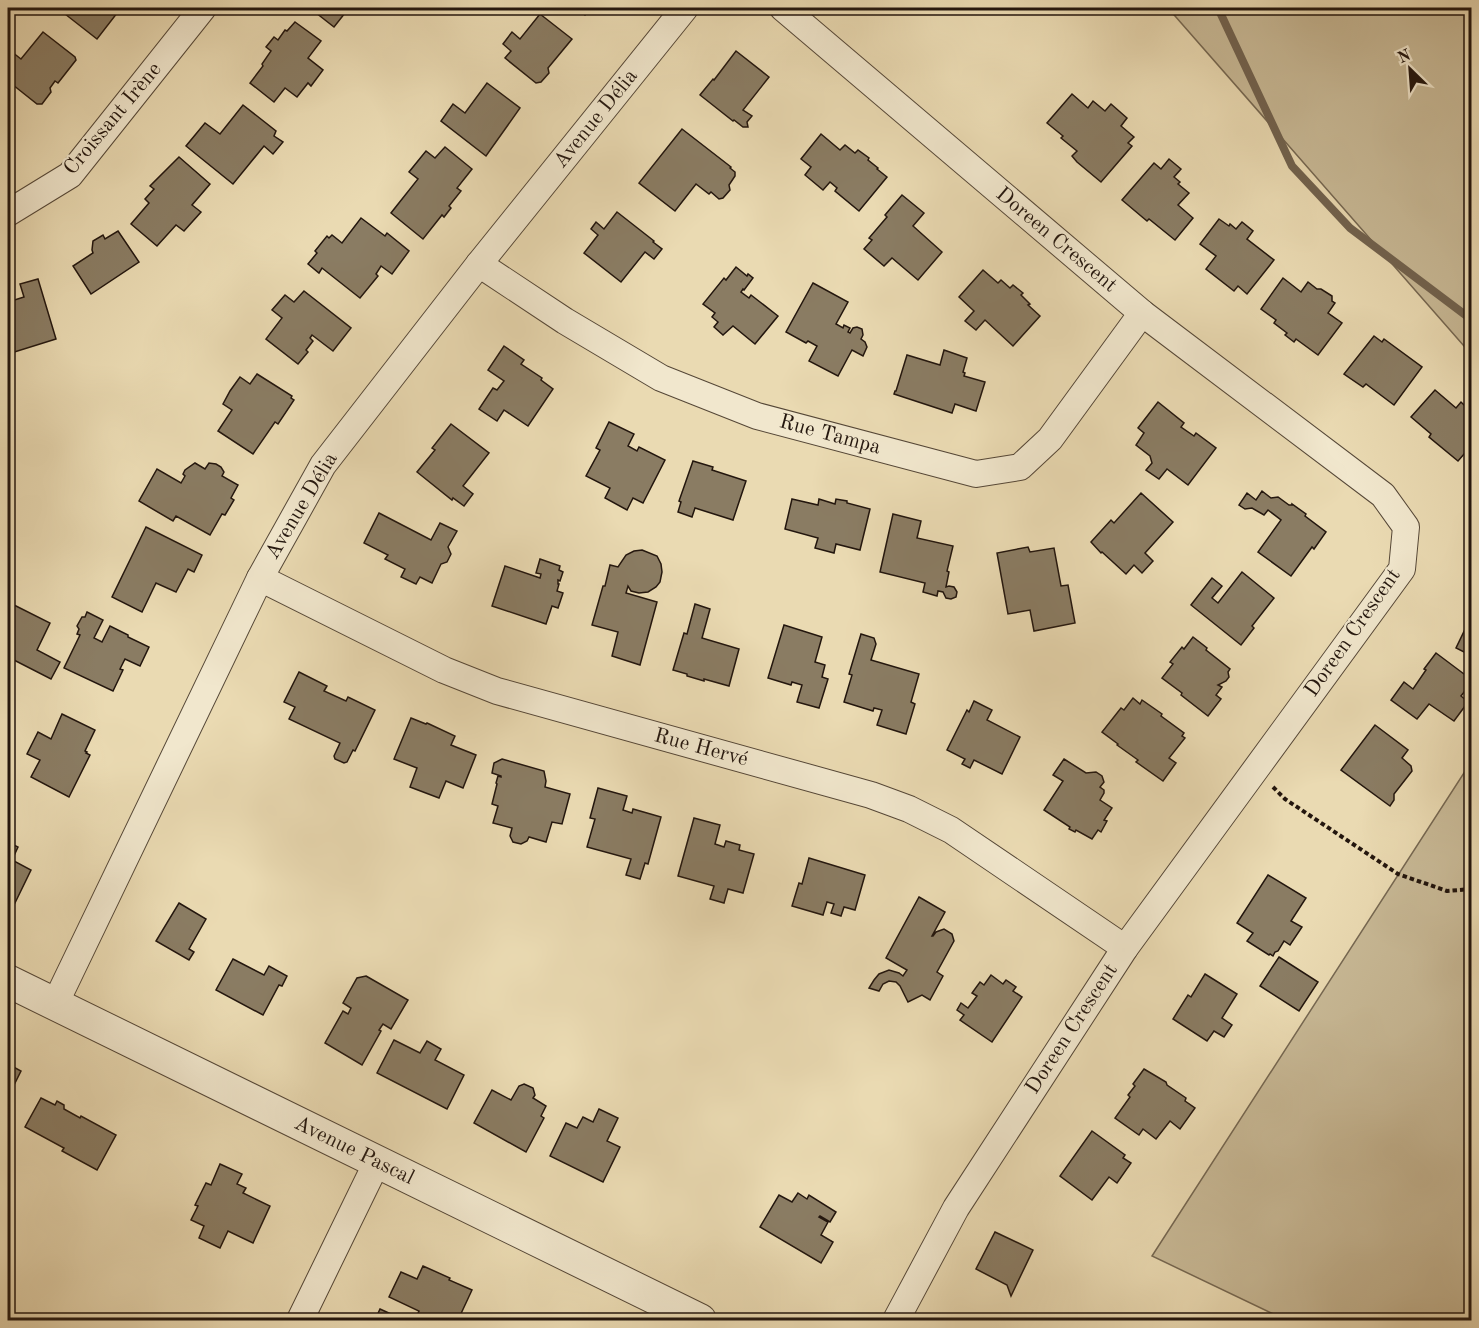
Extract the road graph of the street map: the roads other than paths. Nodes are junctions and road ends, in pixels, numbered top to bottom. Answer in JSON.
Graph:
{"nodes":[{"id":1,"x":203,"y":8,"type":"edge"},
{"id":2,"x":685,"y":8,"type":"edge"},
{"id":3,"x":783,"y":8,"type":"edge"},
{"id":4,"x":8,"y":213,"type":"edge"},
{"id":5,"x":479,"y":264,"type":"junction"},
{"id":6,"x":1142,"y":313,"type":"junction"},
{"id":7,"x":260,"y":578,"type":"junction"},
{"id":8,"x":1125,"y":948,"type":"junction"},
{"id":9,"x":8,"y":981,"type":"edge"},
{"id":10,"x":55,"y":1004,"type":"junction"},
{"id":11,"x":377,"y":1162,"type":"junction"},
{"id":12,"x":300,"y":1320,"type":"edge"},
{"id":13,"x":700,"y":1320,"type":"edge"},
{"id":14,"x":896,"y":1320,"type":"edge"}],
"edges":[{"from":1,"to":4,"type":"street","name":"Croissant Irène"},
{"from":2,"to":5,"type":"street","name":"Avenue Délia"},
{"from":3,"to":6,"type":"street","name":"Doreen Crescent"},
{"from":5,"to":6,"type":"street","name":"Rue Tampa"},
{"from":5,"to":7,"type":"street","name":"Avenue Délia"},
{"from":6,"to":8,"type":"street","name":"Doreen Crescent"},
{"from":7,"to":8,"type":"street","name":"Rue Hervé"},
{"from":7,"to":10,"type":"street","name":"Avenue Délia"},
{"from":8,"to":14,"type":"street","name":"Doreen Crescent"},
{"from":9,"to":10,"type":"street","name":"Avenue Pascal"},
{"from":10,"to":11,"type":"street","name":"Avenue Pascal"},
{"from":11,"to":12,"type":"street"},
{"from":11,"to":13,"type":"street","name":"Avenue Pascal"}]}
